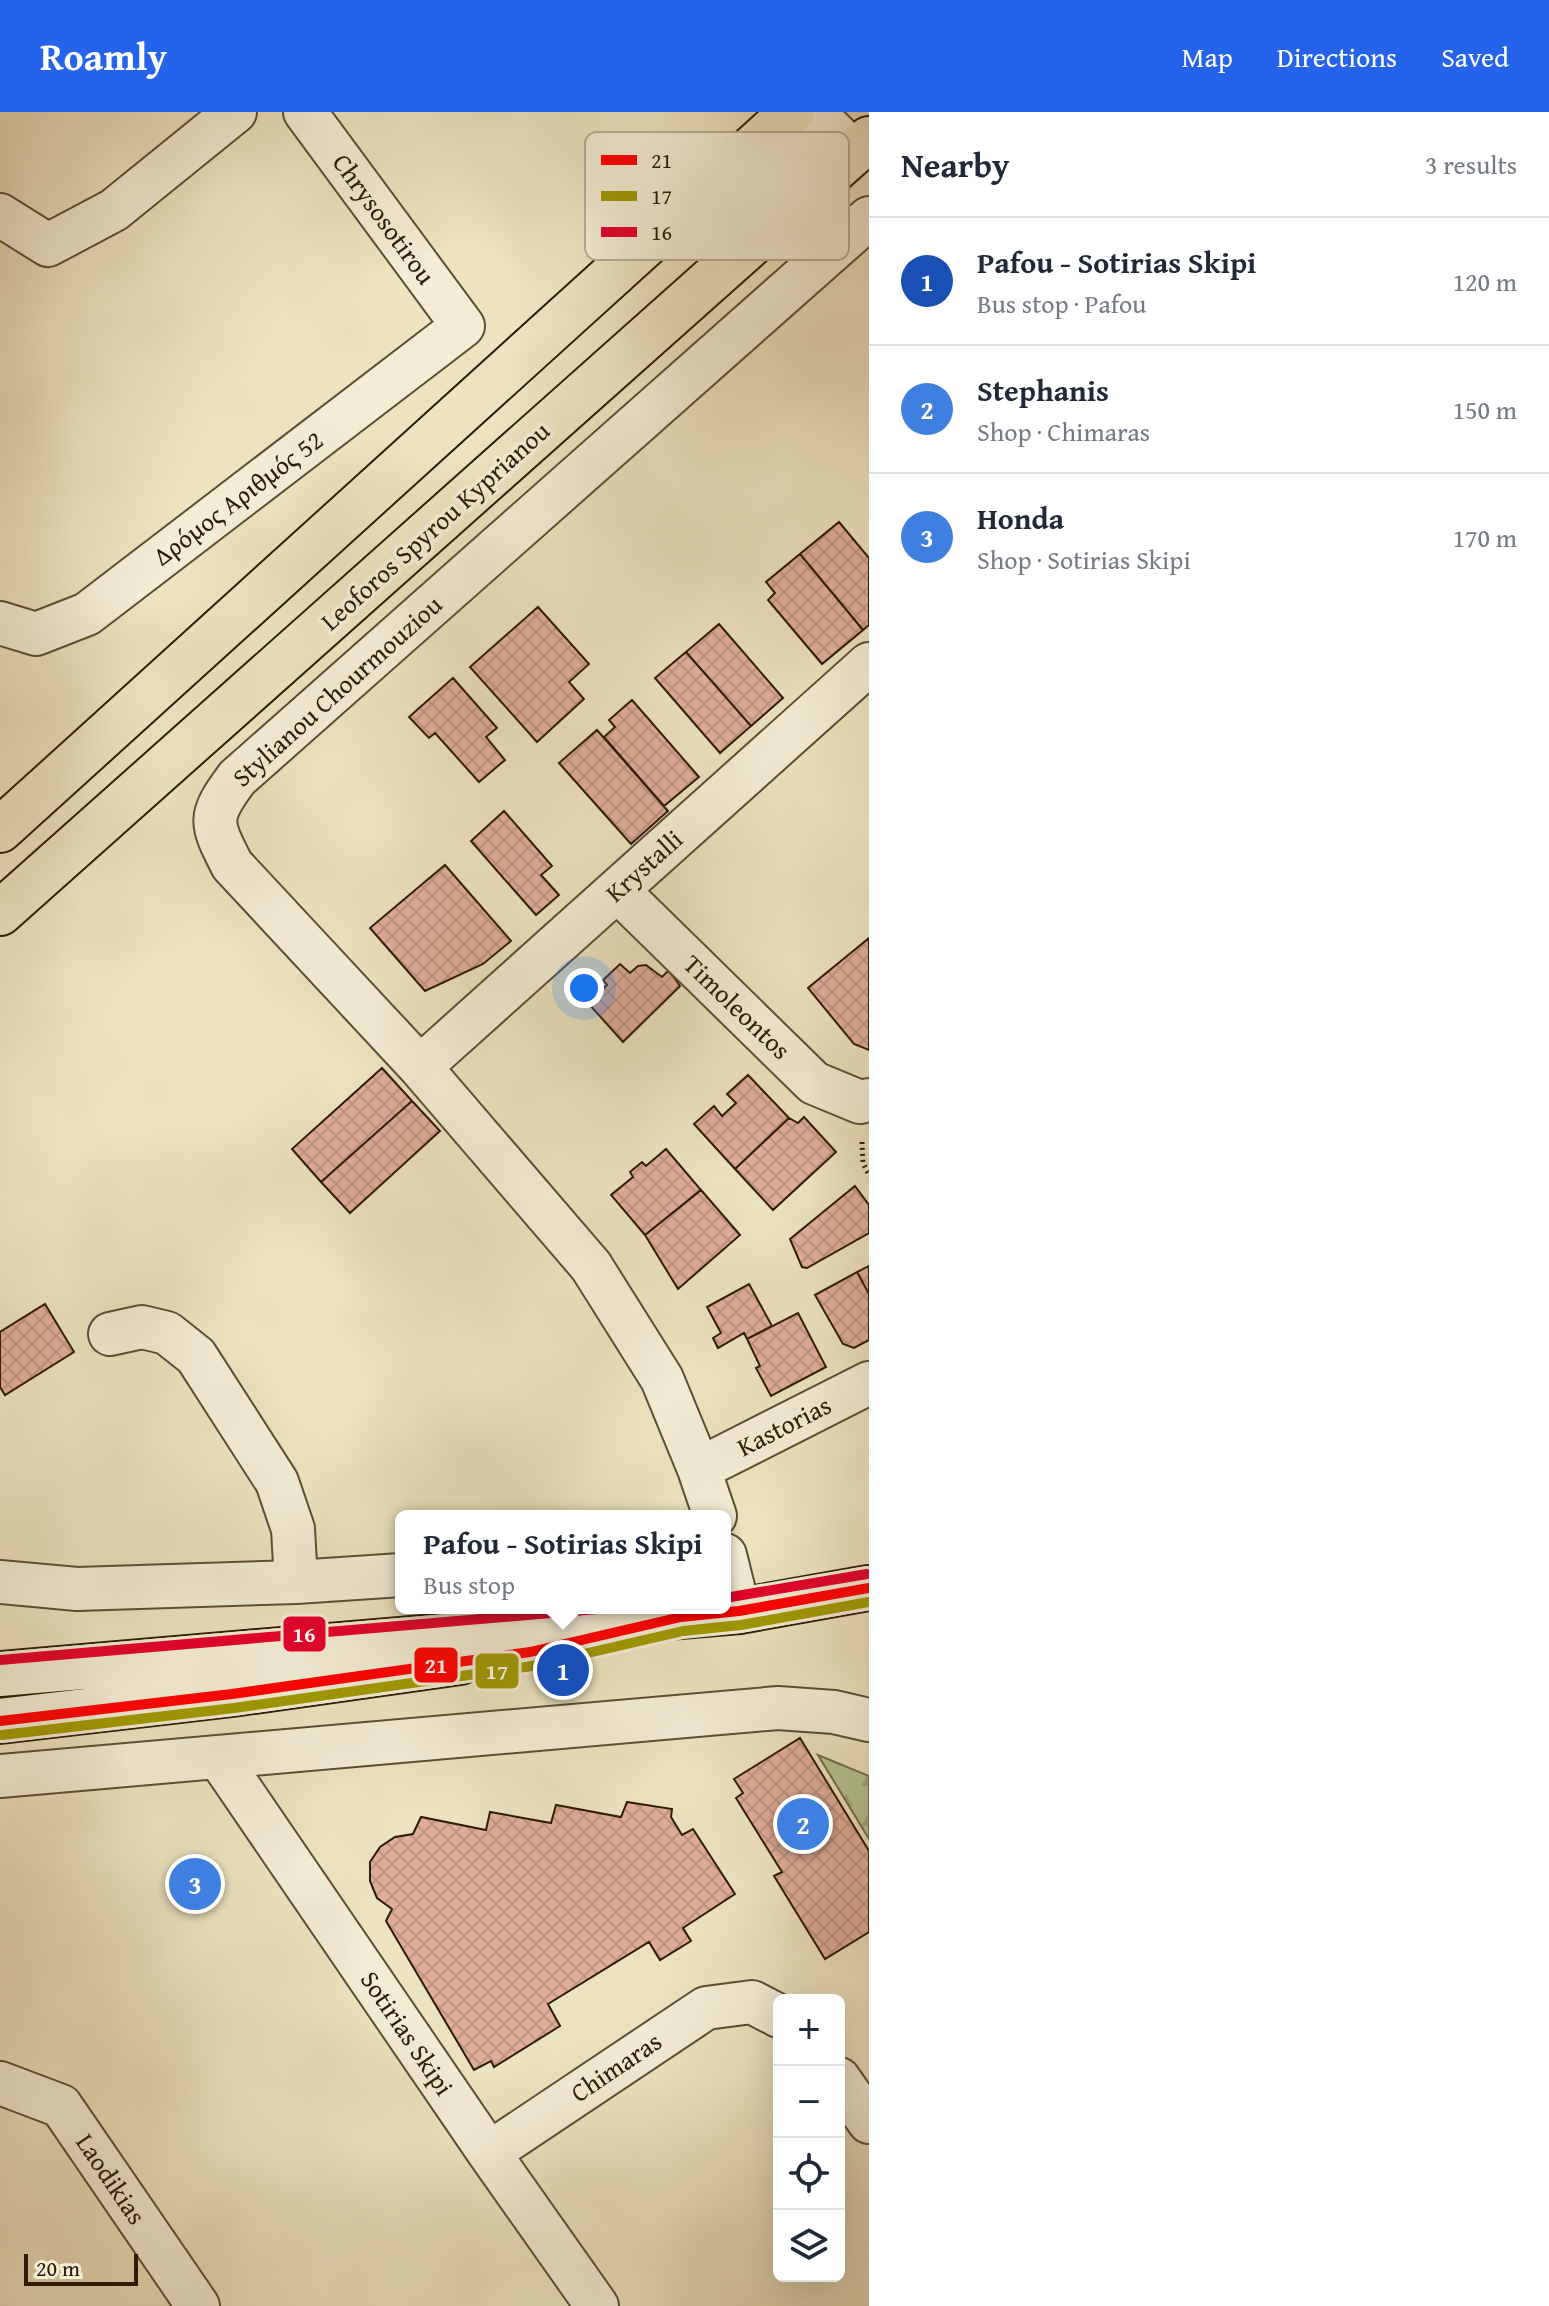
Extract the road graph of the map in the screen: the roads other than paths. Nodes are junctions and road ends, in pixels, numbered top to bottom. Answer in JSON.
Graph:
{"nodes":[{"id":1,"x":235,"y":112,"type":"edge"},
{"id":2,"x":305,"y":112,"type":"edge"},
{"id":3,"x":792,"y":112,"type":"edge"},
{"id":4,"x":813,"y":112,"type":"edge"},
{"id":5,"x":770,"y":132,"type":"edge"},
{"id":6,"x":842,"y":132,"type":"edge"},
{"id":7,"x":0,"y":215,"type":"edge"},
{"id":8,"x":869,"y":218,"type":"edge"},
{"id":9,"x":849,"y":236,"type":"edge"},
{"id":10,"x":629,"y":260,"type":"edge"},
{"id":11,"x":734,"y":260,"type":"edge"},
{"id":12,"x":822,"y":260,"type":"edge"},
{"id":13,"x":463,"y":326,"type":"joint"},
{"id":14,"x":0,"y":623,"type":"edge"},
{"id":15,"x":869,"y":664,"type":"edge"},
{"id":16,"x":0,"y":830,"type":"edge"},
{"id":17,"x":617,"y":890,"type":"junction"},
{"id":18,"x":0,"y":913,"type":"edge"},
{"id":19,"x":420,"y":1067,"type":"junction"},
{"id":20,"x":869,"y":1100,"type":"edge"},
{"id":21,"x":110,"y":1334,"type":"dead end"},
{"id":22,"x":869,"y":1383,"type":"edge"},
{"id":23,"x":699,"y":1469,"type":"junction"},
{"id":24,"x":713,"y":1510,"type":"edge"},
{"id":25,"x":395,"y":1575,"type":"edge"},
{"id":26,"x":731,"y":1579,"type":"edge"},
{"id":27,"x":0,"y":1582,"type":"edge"},
{"id":28,"x":296,"y":1582,"type":"junction"},
{"id":29,"x":869,"y":1588,"type":"edge"},
{"id":30,"x":739,"y":1611,"type":"junction"},
{"id":31,"x":731,"y":1612,"type":"edge"},
{"id":32,"x":710,"y":1614,"type":"edge"},
{"id":33,"x":681,"y":1617,"type":"junction"},
{"id":34,"x":0,"y":1674,"type":"edge"},
{"id":35,"x":869,"y":1720,"type":"edge"},
{"id":36,"x":0,"y":1721,"type":"edge"},
{"id":37,"x":219,"y":1758,"type":"junction"},
{"id":38,"x":0,"y":1776,"type":"edge"},
{"id":39,"x":766,"y":2009,"type":"edge"},
{"id":40,"x":0,"y":2083,"type":"edge"},
{"id":41,"x":845,"y":2088,"type":"edge"},
{"id":42,"x":869,"y":2122,"type":"edge"},
{"id":43,"x":489,"y":2153,"type":"junction"},
{"id":44,"x":198,"y":2306,"type":"edge"},
{"id":45,"x":597,"y":2306,"type":"edge"}],
"edges":[{"from":1,"to":7,"type":"street"},
{"from":2,"to":13,"type":"street","name":"Chrysosotirou"},
{"from":3,"to":5,"type":"main road"},
{"from":4,"to":6,"type":"street"},
{"from":8,"to":9,"type":"street","name":"Stylianou Chourmouziou"},
{"from":10,"to":16,"type":"main road"},
{"from":11,"to":18,"type":"main road","name":"Leoforos Spyrou Kyprianou"},
{"from":12,"to":19,"type":"street","name":"Stylianou Chourmouziou"},
{"from":13,"to":14,"type":"street","name":"Δρόμος Αριθμός 52"},
{"from":15,"to":17,"type":"street","name":"Krystalli"},
{"from":17,"to":19,"type":"street","name":"Krystalli"},
{"from":17,"to":20,"type":"street","name":"Timoleontos"},
{"from":19,"to":23,"type":"street","name":"Stylianou Chourmouziou"},
{"from":21,"to":28,"type":"street"},
{"from":22,"to":23,"type":"street","name":"Kastorias"},
{"from":23,"to":24,"type":"street","name":"Stylianou Chourmouziou"},
{"from":25,"to":28,"type":"street"},
{"from":26,"to":30,"type":"street"},
{"from":27,"to":28,"type":"street"},
{"from":29,"to":30,"type":"main road"},
{"from":30,"to":31,"type":"main road"},
{"from":32,"to":33,"type":"main road"},
{"from":33,"to":34,"type":"main road"},
{"from":33,"to":36,"type":"main road"},
{"from":35,"to":37,"type":"street"},
{"from":37,"to":38,"type":"street"},
{"from":37,"to":43,"type":"street","name":"Sotirias Skipi"},
{"from":39,"to":43,"type":"street","name":"Chimaras"},
{"from":40,"to":44,"type":"street","name":"Laodikias"},
{"from":41,"to":42,"type":"street"},
{"from":43,"to":45,"type":"street","name":"Sotirias Skipi"}]}
